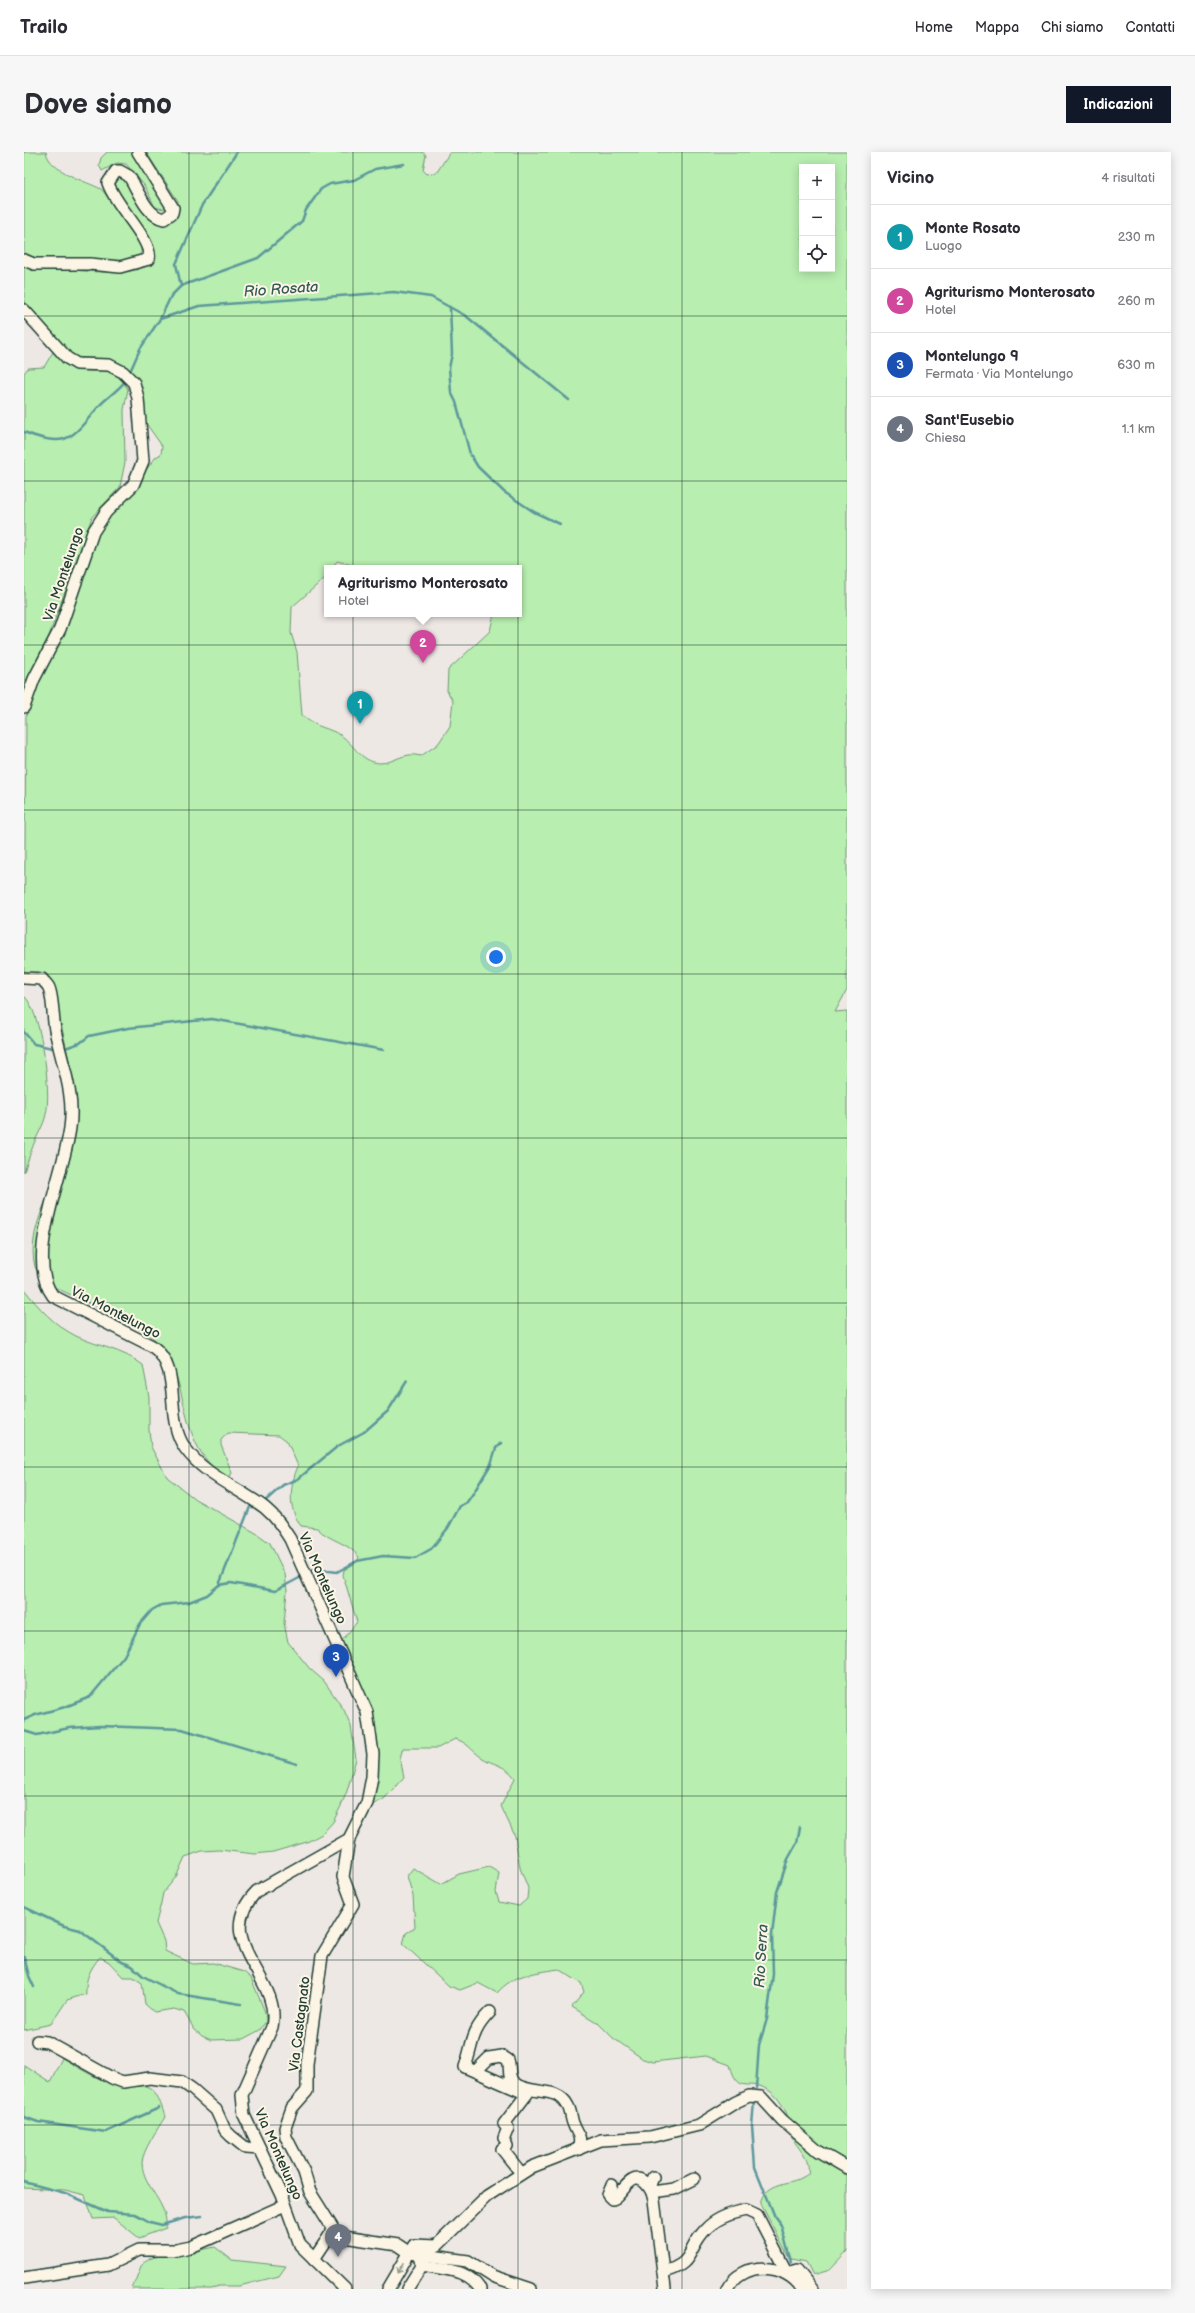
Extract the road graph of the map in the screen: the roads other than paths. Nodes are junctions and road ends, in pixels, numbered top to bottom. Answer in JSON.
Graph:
{"nodes":[{"id":1,"x":138,"y":152,"type":"edge"},
{"id":2,"x":24,"y":260,"type":"edge"},
{"id":3,"x":24,"y":310,"type":"edge"},
{"id":4,"x":24,"y":707,"type":"edge"},
{"id":5,"x":24,"y":978,"type":"edge"},
{"id":6,"x":36,"y":1216,"type":"dead end"},
{"id":7,"x":34,"y":1280,"type":"dead end"},
{"id":8,"x":349,"y":1839,"type":"junction"},
{"id":9,"x":490,"y":2012,"type":"dead end"},
{"id":10,"x":37,"y":2041,"type":"dead end"},
{"id":11,"x":476,"y":2072,"type":"junction"},
{"id":12,"x":260,"y":2149,"type":"junction"},
{"id":13,"x":579,"y":2149,"type":"junction"},
{"id":14,"x":847,"y":2168,"type":"edge"},
{"id":15,"x":521,"y":2173,"type":"junction"},
{"id":16,"x":653,"y":2177,"type":"dead end"},
{"id":17,"x":694,"y":2179,"type":"dead end"},
{"id":18,"x":612,"y":2185,"type":"dead end"},
{"id":19,"x":652,"y":2192,"type":"junction"},
{"id":20,"x":285,"y":2204,"type":"junction"},
{"id":21,"x":331,"y":2231,"type":"junction"},
{"id":22,"x":418,"y":2254,"type":"junction"},
{"id":23,"x":314,"y":2259,"type":"junction"},
{"id":24,"x":422,"y":2265,"type":"junction"},
{"id":25,"x":663,"y":2272,"type":"junction"},
{"id":26,"x":787,"y":2273,"type":"junction"},
{"id":27,"x":24,"y":2278,"type":"edge"},
{"id":28,"x":342,"y":2287,"type":"edge"},
{"id":29,"x":391,"y":2287,"type":"edge"},
{"id":30,"x":407,"y":2289,"type":"edge"},
{"id":31,"x":480,"y":2289,"type":"edge"},
{"id":32,"x":530,"y":2289,"type":"edge"},
{"id":33,"x":665,"y":2289,"type":"edge"},
{"id":34,"x":727,"y":2289,"type":"edge"},
{"id":35,"x":802,"y":2289,"type":"edge"},
{"id":36,"x":812,"y":2289,"type":"edge"}],
"edges":[{"from":1,"to":2,"type":"street"},
{"from":3,"to":4,"type":"street","name":"Via Montelungo"},
{"from":5,"to":6,"type":"street"},
{"from":7,"to":8,"type":"street","name":"Via Montelungo"},
{"from":8,"to":12,"type":"street","name":"Via Montelungo"},
{"from":8,"to":21,"type":"street","name":"Via Castagnato"},
{"from":9,"to":11,"type":"street"},
{"from":10,"to":12,"type":"street"},
{"from":11,"to":13,"type":"street"},
{"from":11,"to":15,"type":"street"},
{"from":12,"to":20,"type":"street","name":"Via Montelungo"},
{"from":13,"to":14,"type":"street"},
{"from":13,"to":15,"type":"street"},
{"from":15,"to":22,"type":"street"},
{"from":16,"to":19,"type":"street"},
{"from":17,"to":19,"type":"street"},
{"from":18,"to":19,"type":"street"},
{"from":19,"to":25,"type":"street"},
{"from":20,"to":23,"type":"street","name":"Via Montelungo"},
{"from":20,"to":27,"type":"street"},
{"from":21,"to":22,"type":"street"},
{"from":21,"to":23,"type":"street"},
{"from":22,"to":24,"type":"street"},
{"from":22,"to":29,"type":"street","one_way":true},
{"from":22,"to":32,"type":"street"},
{"from":23,"to":28,"type":"street"},
{"from":24,"to":30,"type":"street"},
{"from":24,"to":31,"type":"street"},
{"from":25,"to":26,"type":"street"},
{"from":25,"to":33,"type":"street"},
{"from":26,"to":34,"type":"street"},
{"from":26,"to":35,"type":"street"},
{"from":26,"to":36,"type":"street"}]}
